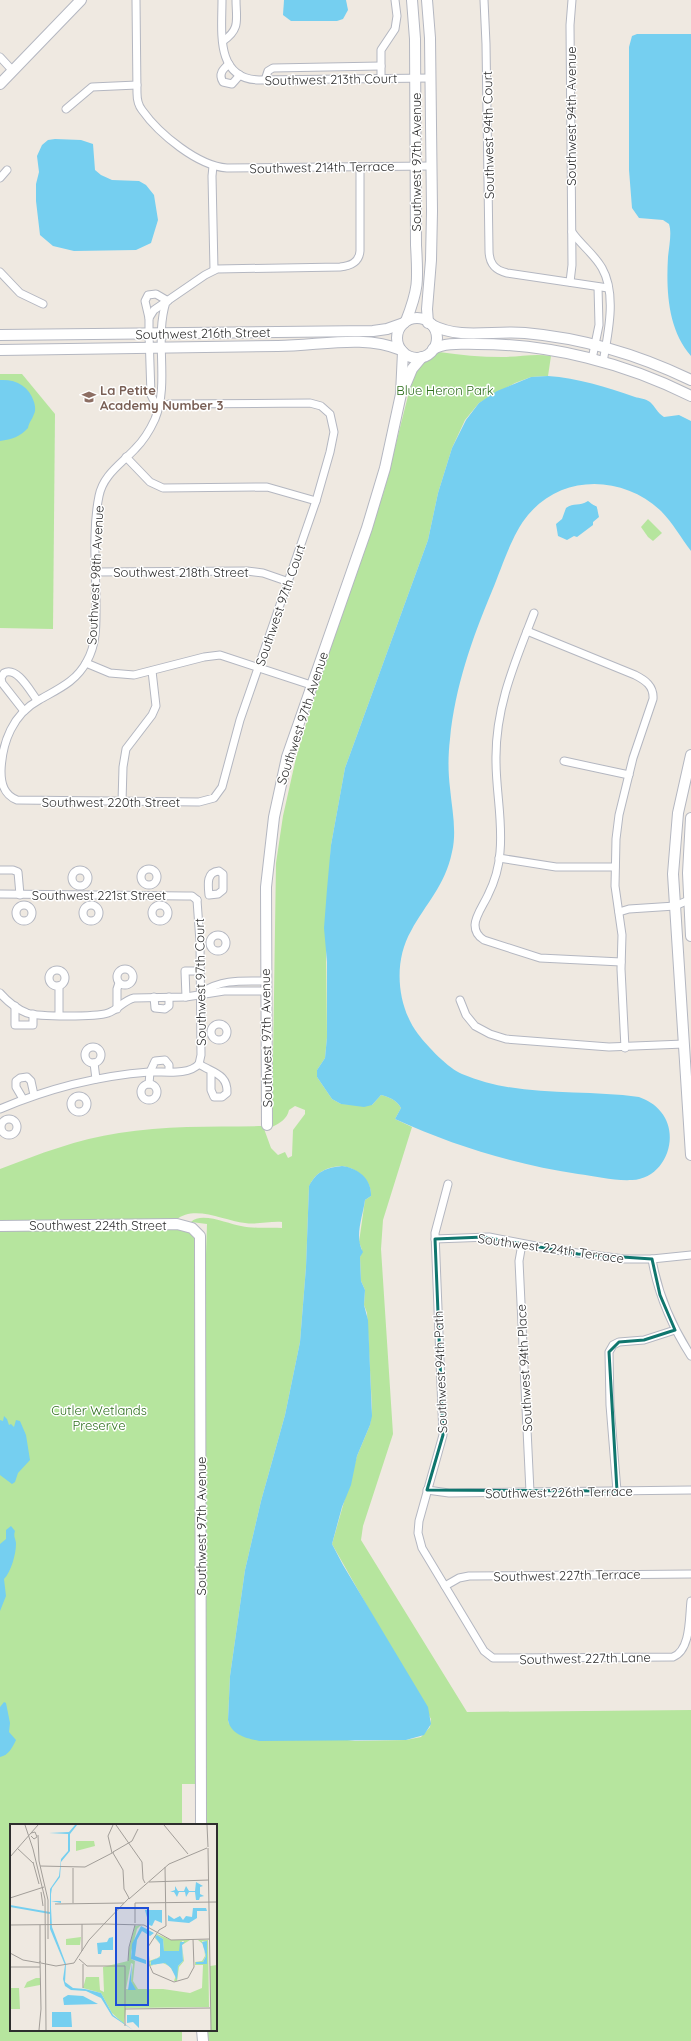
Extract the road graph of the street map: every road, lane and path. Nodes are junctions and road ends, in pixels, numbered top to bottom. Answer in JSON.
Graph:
{"nodes":[{"id":1,"x":81,"y":0,"type":"edge"},
{"id":2,"x":136,"y":0,"type":"edge"},
{"id":3,"x":222,"y":0,"type":"edge"},
{"id":4,"x":236,"y":0,"type":"edge"},
{"id":5,"x":395,"y":0,"type":"edge"},
{"id":6,"x":412,"y":0,"type":"edge"},
{"id":7,"x":427,"y":0,"type":"edge"},
{"id":8,"x":484,"y":0,"type":"edge"},
{"id":9,"x":572,"y":0,"type":"edge"},
{"id":10,"x":223,"y":41,"type":"junction"},
{"id":11,"x":0,"y":57,"type":"edge"},
{"id":12,"x":229,"y":64,"type":"junction"},
{"id":13,"x":381,"y":66,"type":"junction"},
{"id":14,"x":13,"y":71,"type":"junction"},
{"id":15,"x":240,"y":75,"type":"junction"},
{"id":16,"x":380,"y":78,"type":"junction"},
{"id":17,"x":416,"y":78,"type":"junction"},
{"id":18,"x":431,"y":78,"type":"junction"},
{"id":19,"x":265,"y":80,"type":"junction"},
{"id":20,"x":0,"y":84,"type":"edge"},
{"id":21,"x":137,"y":85,"type":"junction"},
{"id":22,"x":66,"y":109,"type":"dead end"},
{"id":23,"x":213,"y":166,"type":"junction"},
{"id":24,"x":417,"y":166,"type":"junction"},
{"id":25,"x":431,"y":166,"type":"junction"},
{"id":26,"x":360,"y":167,"type":"junction"},
{"id":27,"x":7,"y":170,"type":"dead end"},
{"id":28,"x":0,"y":178,"type":"edge"},
{"id":29,"x":572,"y":232,"type":"junction"},
{"id":30,"x":214,"y":270,"type":"junction"},
{"id":31,"x":0,"y":272,"type":"edge"},
{"id":32,"x":570,"y":282,"type":"junction"},
{"id":33,"x":598,"y":287,"type":"junction"},
{"id":34,"x":608,"y":288,"type":"junction"},
{"id":35,"x":167,"y":302,"type":"junction"},
{"id":36,"x":43,"y":304,"type":"dead end"},
{"id":37,"x":149,"y":318,"type":"junction"},
{"id":38,"x":405,"y":322,"type":"junction"},
{"id":39,"x":430,"y":324,"type":"junction"},
{"id":40,"x":161,"y":333,"type":"junction"},
{"id":41,"x":149,"y":334,"type":"junction"},
{"id":42,"x":0,"y":335,"type":"edge"},
{"id":43,"x":595,"y":345,"type":"junction"},
{"id":44,"x":150,"y":348,"type":"junction"},
{"id":45,"x":161,"y":348,"type":"junction"},
{"id":46,"x":606,"y":348,"type":"junction"},
{"id":47,"x":432,"y":349,"type":"junction"},
{"id":48,"x":0,"y":350,"type":"edge"},
{"id":49,"x":402,"y":351,"type":"junction"},
{"id":50,"x":422,"y":357,"type":"junction"},
{"id":51,"x":592,"y":359,"type":"junction"},
{"id":52,"x":603,"y":362,"type":"junction"},
{"id":53,"x":691,"y":380,"type":"edge"},
{"id":54,"x":401,"y":394,"type":"junction"},
{"id":55,"x":691,"y":396,"type":"edge"},
{"id":56,"x":158,"y":407,"type":"junction"},
{"id":57,"x":126,"y":457,"type":"junction"},
{"id":58,"x":316,"y":501,"type":"junction"},
{"id":59,"x":96,"y":572,"type":"junction"},
{"id":60,"x":289,"y":582,"type":"junction"},
{"id":61,"x":534,"y":613,"type":"dead end"},
{"id":62,"x":527,"y":631,"type":"junction"},
{"id":63,"x":86,"y":663,"type":"junction"},
{"id":64,"x":258,"y":667,"type":"junction"},
{"id":65,"x":152,"y":671,"type":"junction"},
{"id":66,"x":311,"y":685,"type":"junction"},
{"id":67,"x":37,"y":700,"type":"junction"},
{"id":68,"x":24,"y":711,"type":"junction"},
{"id":69,"x":691,"y":755,"type":"edge"},
{"id":70,"x":564,"y":760,"type":"dead end"},
{"id":71,"x":629,"y":776,"type":"junction"},
{"id":72,"x":7,"y":794,"type":"joint"},
{"id":73,"x":215,"y":797,"type":"joint"},
{"id":74,"x":122,"y":802,"type":"junction"},
{"id":75,"x":691,"y":818,"type":"edge"},
{"id":76,"x":500,"y":858,"type":"junction"},
{"id":77,"x":615,"y":867,"type":"junction"},
{"id":78,"x":0,"y":870,"type":"edge"},
{"id":79,"x":80,"y":886,"type":"dead end"},
{"id":80,"x":149,"y":886,"type":"dead end"},
{"id":81,"x":0,"y":894,"type":"edge"},
{"id":82,"x":22,"y":895,"type":"junction"},
{"id":83,"x":80,"y":895,"type":"junction"},
{"id":84,"x":92,"y":895,"type":"junction"},
{"id":85,"x":209,"y":895,"type":"dead end"},
{"id":86,"x":149,"y":896,"type":"junction"},
{"id":87,"x":160,"y":896,"type":"junction"},
{"id":88,"x":690,"y":899,"type":"edge"},
{"id":89,"x":197,"y":900,"type":"junction"},
{"id":90,"x":25,"y":904,"type":"dead end"},
{"id":91,"x":92,"y":905,"type":"dead end"},
{"id":92,"x":160,"y":905,"type":"dead end"},
{"id":93,"x":674,"y":906,"type":"junction"},
{"id":94,"x":619,"y":912,"type":"junction"},
{"id":95,"x":690,"y":912,"type":"edge"},
{"id":96,"x":691,"y":936,"type":"edge"},
{"id":97,"x":200,"y":942,"type":"junction"},
{"id":98,"x":209,"y":942,"type":"dead end"},
{"id":99,"x":621,"y":962,"type":"junction"},
{"id":100,"x":200,"y":971,"type":"junction"},
{"id":101,"x":119,"y":983,"type":"dead end"},
{"id":102,"x":59,"y":986,"type":"dead end"},
{"id":103,"x":266,"y":986,"type":"junction"},
{"id":104,"x":200,"y":994,"type":"junction"},
{"id":105,"x":2,"y":995,"type":"edge"},
{"id":106,"x":154,"y":997,"type":"junction"},
{"id":107,"x":169,"y":997,"type":"junction"},
{"id":108,"x":186,"y":997,"type":"junction"},
{"id":109,"x":460,"y":1000,"type":"dead end"},
{"id":110,"x":15,"y":1006,"type":"junction"},
{"id":111,"x":117,"y":1009,"type":"junction"},
{"id":112,"x":33,"y":1014,"type":"junction"},
{"id":113,"x":59,"y":1015,"type":"junction"},
{"id":114,"x":200,"y":1031,"type":"junction"},
{"id":115,"x":210,"y":1031,"type":"dead end"},
{"id":116,"x":684,"y":1044,"type":"junction"},
{"id":117,"x":625,"y":1048,"type":"junction"},
{"id":118,"x":94,"y":1064,"type":"dead end"},
{"id":119,"x":199,"y":1064,"type":"junction"},
{"id":120,"x":150,"y":1072,"type":"junction"},
{"id":121,"x":169,"y":1072,"type":"junction"},
{"id":122,"x":211,"y":1072,"type":"dead end"},
{"id":123,"x":96,"y":1079,"type":"junction"},
{"id":124,"x":75,"y":1084,"type":"junction"},
{"id":125,"x":149,"y":1084,"type":"dead end"},
{"id":126,"x":34,"y":1095,"type":"junction"},
{"id":127,"x":77,"y":1096,"type":"dead end"},
{"id":128,"x":23,"y":1099,"type":"junction"},
{"id":129,"x":0,"y":1109,"type":"edge"},
{"id":130,"x":6,"y":1119,"type":"dead end"},
{"id":131,"x":267,"y":1125,"type":"dead end"},
{"id":132,"x":691,"y":1155,"type":"edge"},
{"id":133,"x":448,"y":1184,"type":"dead end"},
{"id":134,"x":0,"y":1226,"type":"edge"},
{"id":135,"x":195,"y":1229,"type":"joint"},
{"id":136,"x":435,"y":1239,"type":"junction"},
{"id":137,"x":522,"y":1244,"type":"junction"},
{"id":138,"x":691,"y":1255,"type":"edge"},
{"id":139,"x":652,"y":1259,"type":"junction"},
{"id":140,"x":675,"y":1330,"type":"junction"},
{"id":141,"x":691,"y":1356,"type":"edge"},
{"id":142,"x":428,"y":1490,"type":"junction"},
{"id":143,"x":691,"y":1490,"type":"edge"},
{"id":144,"x":617,"y":1491,"type":"junction"},
{"id":145,"x":530,"y":1492,"type":"junction"},
{"id":146,"x":691,"y":1574,"type":"edge"},
{"id":147,"x":445,"y":1586,"type":"junction"},
{"id":148,"x":691,"y":1601,"type":"edge"},
{"id":149,"x":491,"y":1658,"type":"joint"},
{"id":150,"x":201,"y":1824,"type":"edge"},
{"id":151,"x":202,"y":2031,"type":"edge"},
{"id":152,"x":203,"y":2041,"type":"edge"}],
"edges":[{"from":1,"to":14,"type":"street"},
{"from":2,"to":21,"type":"street","name":"Southwest 214th Terrace"},
{"from":3,"to":10,"type":"street"},
{"from":4,"to":10,"type":"street"},
{"from":5,"to":13,"type":"street"},
{"from":6,"to":17,"type":"street","name":"Southwest 97th Avenue"},
{"from":7,"to":18,"type":"street","name":"Southwest 97th Avenue"},
{"from":8,"to":32,"type":"street","name":"Southwest 94th Court"},
{"from":9,"to":29,"type":"street","name":"Southwest 94th Avenue"},
{"from":10,"to":12,"type":"street"},
{"from":11,"to":14,"type":"street"},
{"from":12,"to":15,"type":"street","name":"Southwest 213th Court"},
{"from":12,"to":15,"type":"street"},
{"from":13,"to":16,"type":"street"},
{"from":13,"to":19,"type":"street"},
{"from":14,"to":20,"type":"street"},
{"from":15,"to":19,"type":"street","name":"Southwest 213th Court"},
{"from":16,"to":17,"type":"street","name":"Southwest 213th Court"},
{"from":16,"to":19,"type":"street","name":"Southwest 213th Court"},
{"from":17,"to":18,"type":"street","name":"Southwest 213th Court"},
{"from":17,"to":24,"type":"street","name":"Southwest 97th Avenue"},
{"from":18,"to":25,"type":"street","name":"Southwest 97th Avenue"},
{"from":21,"to":22,"type":"street"},
{"from":21,"to":23,"type":"street","name":"Southwest 214th Terrace"},
{"from":23,"to":26,"type":"street","name":"Southwest 214th Terrace"},
{"from":23,"to":30,"type":"street"},
{"from":24,"to":25,"type":"street","name":"Southwest 214th Terrace"},
{"from":24,"to":26,"type":"street","name":"Southwest 214th Terrace"},
{"from":24,"to":38,"type":"street","name":"Southwest 97th Avenue"},
{"from":25,"to":39,"type":"street","name":"Southwest 97th Avenue"},
{"from":26,"to":30,"type":"street"},
{"from":27,"to":28,"type":"street"},
{"from":29,"to":32,"type":"street","name":"Southwest 94th Avenue"},
{"from":29,"to":34,"type":"street"},
{"from":30,"to":35,"type":"street"},
{"from":31,"to":36,"type":"street"},
{"from":32,"to":33,"type":"street"},
{"from":33,"to":34,"type":"street"},
{"from":33,"to":43,"type":"street"},
{"from":34,"to":46,"type":"street"},
{"from":35,"to":37,"type":"street"},
{"from":35,"to":37,"type":"street"},
{"from":35,"to":40,"type":"street","name":"Southwest 98th Avenue"},
{"from":37,"to":41,"type":"street"},
{"from":38,"to":39,"type":"street"},
{"from":38,"to":40,"type":"street","name":"Southwest 216th Street"},
{"from":38,"to":49,"type":"street"},
{"from":39,"to":43,"type":"street"},
{"from":39,"to":47,"type":"street"},
{"from":40,"to":41,"type":"street","name":"Southwest 216th Street"},
{"from":40,"to":45,"type":"street","name":"Southwest 98th Avenue"},
{"from":41,"to":42,"type":"street","name":"Southwest 216th Street"},
{"from":41,"to":44,"type":"street"},
{"from":43,"to":46,"type":"street"},
{"from":43,"to":51,"type":"street"},
{"from":44,"to":45,"type":"street","name":"Southwest 216th Street"},
{"from":44,"to":48,"type":"street","name":"Southwest 216th Street"},
{"from":44,"to":56,"type":"street"},
{"from":45,"to":49,"type":"street","name":"Southwest 216th Street"},
{"from":45,"to":56,"type":"street","name":"Southwest 98th Avenue"},
{"from":46,"to":52,"type":"street"},
{"from":46,"to":53,"type":"street"},
{"from":47,"to":50,"type":"street"},
{"from":47,"to":51,"type":"street"},
{"from":49,"to":50,"type":"street"},
{"from":49,"to":54,"type":"street","name":"Southwest 97th Avenue"},
{"from":50,"to":54,"type":"street","name":"Southwest 97th Avenue"},
{"from":51,"to":52,"type":"street"},
{"from":52,"to":55,"type":"street"},
{"from":54,"to":66,"type":"street","name":"Southwest 97th Avenue"},
{"from":56,"to":57,"type":"street","name":"Southwest 98th Avenue"},
{"from":56,"to":58,"type":"street","name":"Southwest 97th Court"},
{"from":57,"to":58,"type":"street"},
{"from":57,"to":59,"type":"street","name":"Southwest 98th Avenue"},
{"from":58,"to":60,"type":"street","name":"Southwest 97th Court"},
{"from":59,"to":60,"type":"street","name":"Southwest 218th Street"},
{"from":59,"to":63,"type":"street","name":"Southwest 98th Avenue"},
{"from":60,"to":64,"type":"street","name":"Southwest 97th Court"},
{"from":61,"to":62,"type":"street"},
{"from":62,"to":71,"type":"street"},
{"from":62,"to":76,"type":"street"},
{"from":63,"to":65,"type":"street"},
{"from":63,"to":67,"type":"street","name":"Southwest 98th Avenue"},
{"from":64,"to":65,"type":"street"},
{"from":64,"to":66,"type":"street"},
{"from":64,"to":73,"type":"street","name":"Southwest 97th Court"},
{"from":65,"to":74,"type":"street"},
{"from":66,"to":103,"type":"street","name":"Southwest 97th Avenue"},
{"from":67,"to":68,"type":"street","name":"Southwest 98th Avenue"},
{"from":67,"to":68,"type":"street"},
{"from":68,"to":72,"type":"street","name":"Southwest 98th Avenue"},
{"from":69,"to":93,"type":"street"},
{"from":70,"to":71,"type":"street"},
{"from":71,"to":77,"type":"street"},
{"from":72,"to":74,"type":"street","name":"Southwest 220th Street"},
{"from":73,"to":74,"type":"street","name":"Southwest 220th Street"},
{"from":75,"to":88,"type":"street"},
{"from":76,"to":77,"type":"street"},
{"from":76,"to":99,"type":"street"},
{"from":77,"to":94,"type":"street"},
{"from":78,"to":82,"type":"street"},
{"from":79,"to":83,"type":"street"},
{"from":80,"to":86,"type":"street"},
{"from":81,"to":82,"type":"street","name":"Southwest 221st Street"},
{"from":82,"to":83,"type":"street","name":"Southwest 221st Street"},
{"from":82,"to":90,"type":"street"},
{"from":83,"to":84,"type":"street","name":"Southwest 221st Street"},
{"from":84,"to":86,"type":"street","name":"Southwest 221st Street"},
{"from":84,"to":91,"type":"street"},
{"from":85,"to":89,"type":"street"},
{"from":86,"to":87,"type":"street","name":"Southwest 221st Street"},
{"from":87,"to":89,"type":"street","name":"Southwest 221st Street"},
{"from":87,"to":92,"type":"street"},
{"from":88,"to":93,"type":"street"},
{"from":88,"to":95,"type":"street"},
{"from":89,"to":97,"type":"street","name":"Southwest 97th Court"},
{"from":93,"to":94,"type":"street"},
{"from":93,"to":95,"type":"street"},
{"from":93,"to":116,"type":"street"},
{"from":94,"to":99,"type":"street"},
{"from":95,"to":96,"type":"street"},
{"from":97,"to":98,"type":"street"},
{"from":97,"to":100,"type":"street","name":"Southwest 97th Court"},
{"from":99,"to":117,"type":"street"},
{"from":100,"to":104,"type":"street","name":"Southwest 97th Court"},
{"from":100,"to":108,"type":"street"},
{"from":101,"to":111,"type":"street"},
{"from":102,"to":113,"type":"street"},
{"from":103,"to":104,"type":"street"},
{"from":103,"to":131,"type":"street","name":"Southwest 97th Avenue"},
{"from":104,"to":108,"type":"street"},
{"from":104,"to":114,"type":"street","name":"Southwest 97th Court"},
{"from":105,"to":110,"type":"street"},
{"from":106,"to":107,"type":"street"},
{"from":106,"to":107,"type":"street"},
{"from":106,"to":111,"type":"street"},
{"from":107,"to":108,"type":"street"},
{"from":109,"to":117,"type":"street"},
{"from":110,"to":112,"type":"street"},
{"from":110,"to":112,"type":"street"},
{"from":111,"to":113,"type":"street"},
{"from":112,"to":113,"type":"street"},
{"from":114,"to":115,"type":"street"},
{"from":114,"to":119,"type":"street","name":"Southwest 97th Court"},
{"from":116,"to":117,"type":"street"},
{"from":116,"to":132,"type":"street"},
{"from":118,"to":123,"type":"street"},
{"from":119,"to":121,"type":"street"},
{"from":119,"to":122,"type":"street"},
{"from":120,"to":121,"type":"street"},
{"from":120,"to":121,"type":"street"},
{"from":120,"to":123,"type":"street"},
{"from":120,"to":125,"type":"street"},
{"from":123,"to":124,"type":"street"},
{"from":124,"to":126,"type":"street"},
{"from":124,"to":127,"type":"street"},
{"from":126,"to":128,"type":"street"},
{"from":126,"to":128,"type":"street"},
{"from":128,"to":129,"type":"street"},
{"from":129,"to":130,"type":"street"},
{"from":133,"to":136,"type":"street","name":"Southwest 94th Path"},
{"from":134,"to":135,"type":"street","name":"Southwest 224th Street"},
{"from":135,"to":150,"type":"street","name":"Southwest 97th Avenue"},
{"from":136,"to":137,"type":"street","name":"Southwest 224th Terrace"},
{"from":136,"to":142,"type":"street","name":"Southwest 94th Path"},
{"from":137,"to":139,"type":"street","name":"Southwest 224th Terrace"},
{"from":137,"to":145,"type":"street","name":"Southwest 94th Place"},
{"from":138,"to":139,"type":"street","name":"Southwest 224th Terrace"},
{"from":139,"to":140,"type":"street"},
{"from":140,"to":141,"type":"street"},
{"from":140,"to":144,"type":"street"},
{"from":142,"to":145,"type":"street","name":"Southwest 226th Terrace"},
{"from":142,"to":147,"type":"street","name":"Southwest 94th Path"},
{"from":143,"to":144,"type":"street","name":"Southwest 226th Terrace"},
{"from":144,"to":145,"type":"street","name":"Southwest 226th Terrace"},
{"from":146,"to":147,"type":"street","name":"Southwest 227th Terrace"},
{"from":147,"to":149,"type":"street","name":"Southwest 94th Path"},
{"from":148,"to":149,"type":"street","name":"Southwest 227th Lane"},
{"from":151,"to":152,"type":"street"}]}
